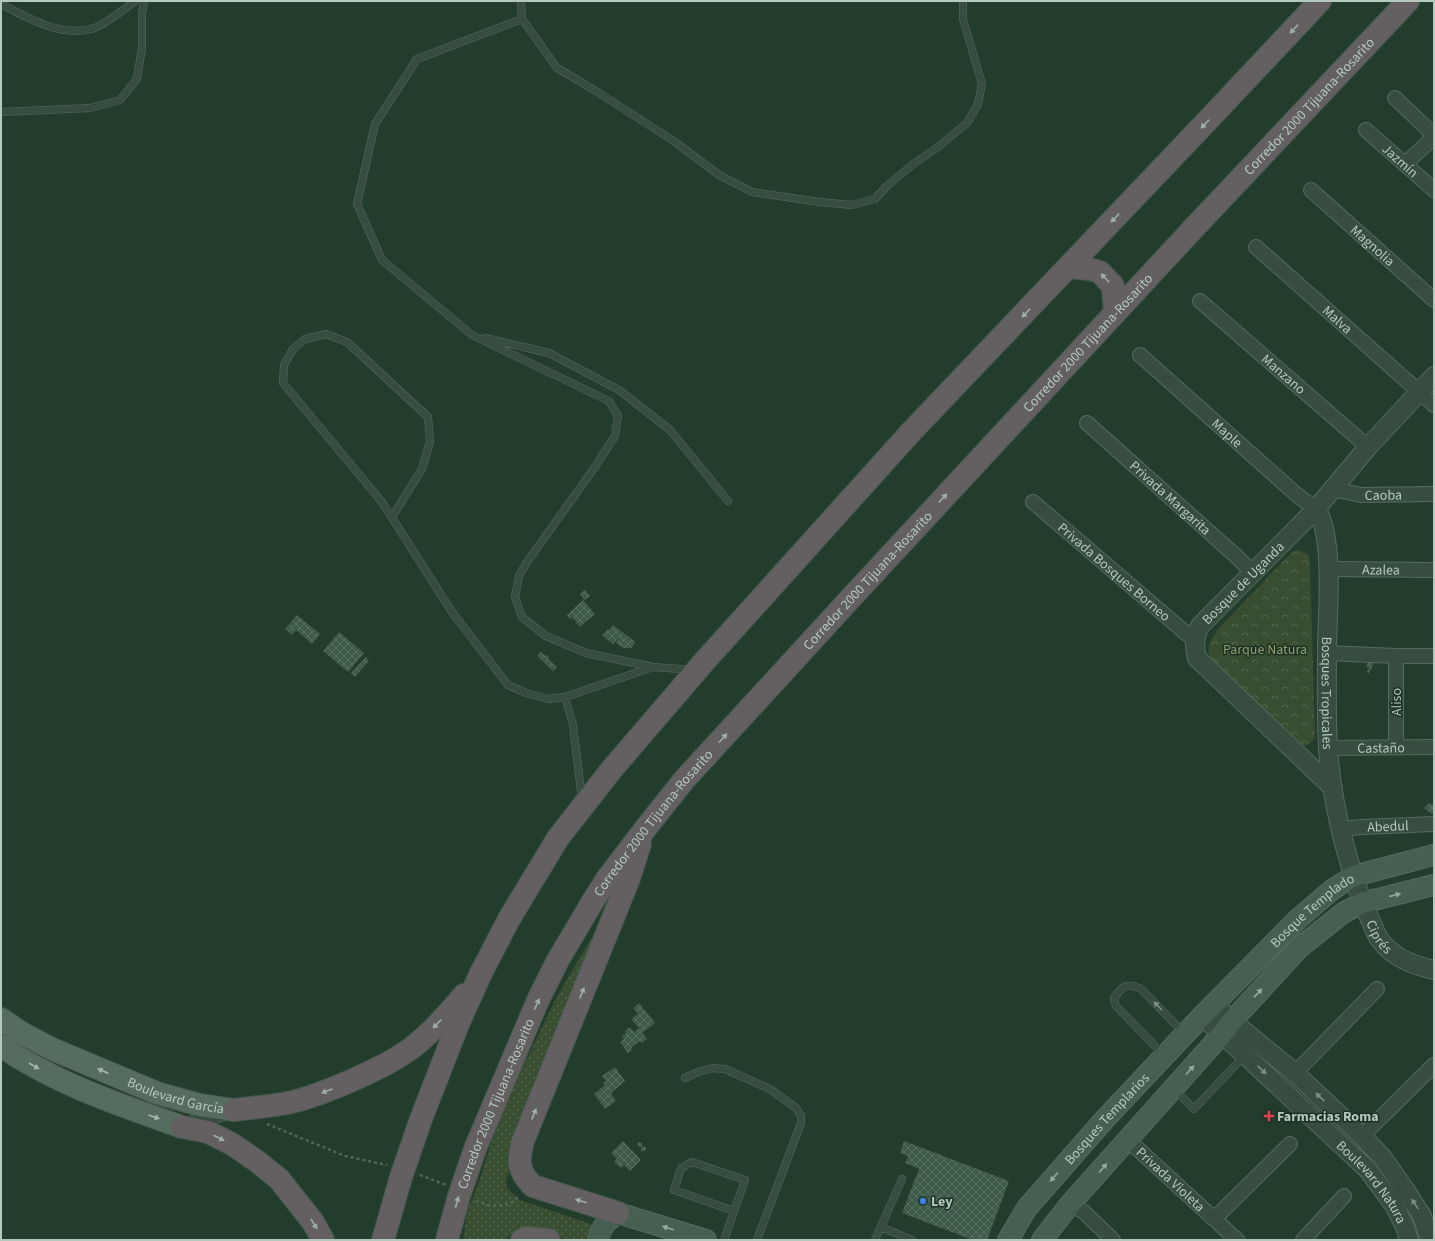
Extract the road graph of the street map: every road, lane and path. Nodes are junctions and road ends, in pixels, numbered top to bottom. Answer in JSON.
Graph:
{"nodes":[{"id":1,"x":135,"y":1,"type":"edge"},
{"id":2,"x":144,"y":1,"type":"edge"},
{"id":3,"x":521,"y":1,"type":"edge"},
{"id":4,"x":963,"y":1,"type":"edge"},
{"id":5,"x":1320,"y":1,"type":"edge"},
{"id":6,"x":1408,"y":1,"type":"edge"},
{"id":7,"x":1,"y":4,"type":"edge"},
{"id":8,"x":522,"y":19,"type":"junction"},
{"id":9,"x":1395,"y":98,"type":"dead end"},
{"id":10,"x":1,"y":112,"type":"edge"},
{"id":11,"x":1366,"y":130,"type":"dead end"},
{"id":12,"x":1434,"y":136,"type":"edge"},
{"id":13,"x":1405,"y":164,"type":"junction"},
{"id":14,"x":1311,"y":190,"type":"dead end"},
{"id":15,"x":1434,"y":190,"type":"edge"},
{"id":16,"x":1256,"y":247,"type":"dead end"},
{"id":17,"x":1069,"y":267,"type":"junction"},
{"id":18,"x":1434,"y":300,"type":"edge"},
{"id":19,"x":1200,"y":301,"type":"dead end"},
{"id":20,"x":1115,"y":313,"type":"junction"},
{"id":21,"x":472,"y":335,"type":"junction"},
{"id":22,"x":1140,"y":355,"type":"dead end"},
{"id":23,"x":1434,"y":376,"type":"edge"},
{"id":24,"x":1419,"y":391,"type":"junction"},
{"id":25,"x":1434,"y":405,"type":"edge"},
{"id":26,"x":1087,"y":424,"type":"dead end"},
{"id":27,"x":1368,"y":447,"type":"junction"},
{"id":28,"x":1333,"y":489,"type":"junction"},
{"id":29,"x":1434,"y":494,"type":"edge"},
{"id":30,"x":728,"y":500,"type":"dead end"},
{"id":31,"x":1033,"y":502,"type":"dead end"},
{"id":32,"x":1316,"y":509,"type":"junction"},
{"id":33,"x":392,"y":517,"type":"junction"},
{"id":34,"x":1328,"y":570,"type":"junction"},
{"id":35,"x":1434,"y":570,"type":"edge"},
{"id":36,"x":1253,"y":573,"type":"junction"},
{"id":37,"x":1195,"y":641,"type":"junction"},
{"id":38,"x":1327,"y":653,"type":"junction"},
{"id":39,"x":1396,"y":656,"type":"junction"},
{"id":40,"x":1434,"y":656,"type":"edge"},
{"id":41,"x":653,"y":667,"type":"junction"},
{"id":42,"x":697,"y":670,"type":"junction"},
{"id":43,"x":564,"y":697,"type":"junction"},
{"id":44,"x":1434,"y":747,"type":"edge"},
{"id":45,"x":1328,"y":748,"type":"junction"},
{"id":46,"x":1396,"y":748,"type":"junction"},
{"id":47,"x":1333,"y":788,"type":"junction"},
{"id":48,"x":583,"y":807,"type":"junction"},
{"id":49,"x":1434,"y":824,"type":"edge"},
{"id":50,"x":645,"y":828,"type":"junction"},
{"id":51,"x":1341,"y":829,"type":"junction"},
{"id":52,"x":1434,"y":855,"type":"edge"},
{"id":53,"x":1354,"y":876,"type":"junction"},
{"id":54,"x":1434,"y":885,"type":"edge"},
{"id":55,"x":1362,"y":903,"type":"junction"},
{"id":56,"x":1434,"y":970,"type":"edge"},
{"id":57,"x":481,"y":973,"type":"junction"},
{"id":58,"x":1377,"y":989,"type":"dead end"},
{"id":59,"x":1208,"y":1010,"type":"junction"},
{"id":60,"x":1,"y":1019,"type":"edge"},
{"id":61,"x":1227,"y":1028,"type":"junction"},
{"id":62,"x":1185,"y":1034,"type":"junction"},
{"id":63,"x":1,"y":1046,"type":"edge"},
{"id":64,"x":1245,"y":1055,"type":"junction"},
{"id":65,"x":1164,"y":1056,"type":"junction"},
{"id":66,"x":1434,"y":1065,"type":"edge"},
{"id":67,"x":1295,"y":1073,"type":"junction"},
{"id":68,"x":685,"y":1078,"type":"dead end"},
{"id":69,"x":1174,"y":1088,"type":"junction"},
{"id":70,"x":234,"y":1110,"type":"junction"},
{"id":71,"x":261,"y":1122,"type":"dead end"},
{"id":72,"x":182,"y":1127,"type":"junction"},
{"id":73,"x":1362,"y":1136,"type":"junction"},
{"id":74,"x":1128,"y":1140,"type":"junction"},
{"id":75,"x":1290,"y":1144,"type":"dead end"},
{"id":76,"x":1382,"y":1158,"type":"junction"},
{"id":77,"x":404,"y":1168,"type":"junction"},
{"id":78,"x":1368,"y":1170,"type":"junction"},
{"id":79,"x":902,"y":1179,"type":"dead end"},
{"id":80,"x":533,"y":1186,"type":"junction"},
{"id":81,"x":461,"y":1190,"type":"junction"},
{"id":82,"x":1344,"y":1196,"type":"dead end"},
{"id":83,"x":1071,"y":1203,"type":"junction"},
{"id":84,"x":734,"y":1211,"type":"junction"},
{"id":85,"x":618,"y":1213,"type":"junction"},
{"id":86,"x":1214,"y":1218,"type":"junction"},
{"id":87,"x":880,"y":1227,"type":"junction"},
{"id":88,"x":901,"y":1238,"type":"edge"},
{"id":89,"x":323,"y":1240,"type":"edge"},
{"id":90,"x":383,"y":1240,"type":"edge"},
{"id":91,"x":447,"y":1240,"type":"edge"},
{"id":92,"x":522,"y":1240,"type":"edge"},
{"id":93,"x":549,"y":1240,"type":"edge"},
{"id":94,"x":598,"y":1240,"type":"edge"},
{"id":95,"x":706,"y":1240,"type":"edge"},
{"id":96,"x":724,"y":1240,"type":"edge"},
{"id":97,"x":757,"y":1240,"type":"edge"},
{"id":98,"x":875,"y":1240,"type":"edge"},
{"id":99,"x":912,"y":1240,"type":"edge"},
{"id":100,"x":1008,"y":1240,"type":"edge"},
{"id":101,"x":1042,"y":1240,"type":"edge"},
{"id":102,"x":1113,"y":1240,"type":"edge"},
{"id":103,"x":1237,"y":1240,"type":"edge"},
{"id":104,"x":1303,"y":1240,"type":"edge"},
{"id":105,"x":1409,"y":1240,"type":"edge"},
{"id":106,"x":1430,"y":1240,"type":"edge"}],
"edges":[{"from":1,"to":7,"type":"lane"},
{"from":2,"to":10,"type":"lane"},
{"from":3,"to":8,"type":"lane"},
{"from":4,"to":8,"type":"lane"},
{"from":5,"to":17,"type":"highway","one_way":true},
{"from":6,"to":20,"type":"highway","name":"Corredor 2000 Tijuana-Rosarito"},
{"from":8,"to":21,"type":"lane"},
{"from":9,"to":12,"type":"street"},
{"from":11,"to":13,"type":"street","name":"Jazmín"},
{"from":12,"to":13,"type":"street"},
{"from":13,"to":15,"type":"street","name":"Jazmín"},
{"from":14,"to":18,"type":"street","name":"Magnolia"},
{"from":16,"to":24,"type":"street","name":"Malva"},
{"from":20,"to":17,"type":"highway","one_way":true},
{"from":17,"to":42,"type":"highway","one_way":true},
{"from":19,"to":27,"type":"street","name":"Manzano"},
{"from":50,"to":20,"type":"highway","name":"Corredor 2000 Tijuana-Rosarito","one_way":true},
{"from":21,"to":30,"type":"lane"},
{"from":21,"to":41,"type":"lane"},
{"from":22,"to":32,"type":"street","name":"Maple"},
{"from":23,"to":24,"type":"street","name":"Bosque de Uganda"},
{"from":24,"to":25,"type":"street","name":"Malva"},
{"from":24,"to":27,"type":"street","name":"Bosque de Uganda"},
{"from":26,"to":36,"type":"street","name":"Privada Margarita"},
{"from":27,"to":28,"type":"street","name":"Bosque de Uganda"},
{"from":28,"to":29,"type":"street","name":"Caoba"},
{"from":28,"to":32,"type":"street","name":"Bosque de Uganda"},
{"from":31,"to":37,"type":"street","name":"Privada Bosques Borneo"},
{"from":32,"to":34,"type":"street","name":"Bosques Tropicales"},
{"from":32,"to":36,"type":"street","name":"Bosque de Uganda"},
{"from":33,"to":33,"type":"lane"},
{"from":33,"to":43,"type":"lane"},
{"from":34,"to":35,"type":"street","name":"Azalea"},
{"from":34,"to":38,"type":"street","name":"Bosques Tropicales"},
{"from":36,"to":37,"type":"street","name":"Bosque de Uganda"},
{"from":37,"to":47,"type":"street","name":"Bosque de Uganda"},
{"from":38,"to":39,"type":"street"},
{"from":38,"to":45,"type":"street","name":"Bosques Tropicales"},
{"from":39,"to":40,"type":"street"},
{"from":39,"to":46,"type":"street","name":"Aliso"},
{"from":41,"to":42,"type":"lane"},
{"from":41,"to":43,"type":"lane"},
{"from":42,"to":48,"type":"highway"},
{"from":43,"to":48,"type":"lane"},
{"from":44,"to":46,"type":"street","name":"Castaño"},
{"from":45,"to":46,"type":"street","name":"Castaño"},
{"from":45,"to":47,"type":"street","name":"Bosques Tropicales"},
{"from":47,"to":51,"type":"street","name":"Bosques Tropicales"},
{"from":48,"to":57,"type":"highway"},
{"from":49,"to":51,"type":"street","name":"Abedul"},
{"from":80,"to":50,"type":"highway","one_way":true},
{"from":81,"to":50,"type":"highway","name":"Corredor 2000 Tijuana-Rosarito","one_way":true},
{"from":51,"to":53,"type":"street","name":"Bosques Tropicales"},
{"from":52,"to":53,"type":"main road","name":"Bosque Templado"},
{"from":53,"to":55,"type":"street","name":"Ciprés"},
{"from":53,"to":59,"type":"main road","name":"Bosque Templado"},
{"from":55,"to":54,"type":"main road","name":"Bosque Templado","one_way":true},
{"from":55,"to":56,"type":"street","name":"Ciprés"},
{"from":61,"to":55,"type":"main road","name":"Bosque Templado","one_way":true},
{"from":57,"to":70,"type":"highway","one_way":true},
{"from":57,"to":77,"type":"highway"},
{"from":58,"to":67,"type":"street"},
{"from":59,"to":61,"type":"street","name":"Boulevard Natura"},
{"from":59,"to":62,"type":"main road","name":"Bosques Templarios"},
{"from":70,"to":60,"type":"main road","name":"Boulevard García","one_way":true},
{"from":61,"to":64,"type":"street","name":"Boulevard Natura"},
{"from":61,"to":67,"type":"street"},
{"from":69,"to":61,"type":"main road","name":"Bosques Templarios","one_way":true},
{"from":62,"to":65,"type":"main road","name":"Bosques Templarios"},
{"from":62,"to":65,"type":"lane","one_way":true},
{"from":63,"to":72,"type":"main road","name":"Boulevard García","one_way":true},
{"from":64,"to":69,"type":"lane"},
{"from":64,"to":78,"type":"street","name":"Boulevard Natura","one_way":true},
{"from":65,"to":100,"type":"main road","name":"Bosques Templarios","one_way":true},
{"from":66,"to":73,"type":"street"},
{"from":73,"to":67,"type":"street","one_way":true},
{"from":68,"to":97,"type":"lane"},
{"from":69,"to":74,"type":"main road","name":"Bosques Templarios"},
{"from":70,"to":72,"type":"street","name":"Boulevard García"},
{"from":71,"to":77,"type":"path"},
{"from":72,"to":89,"type":"highway","one_way":true},
{"from":73,"to":76,"type":"street"},
{"from":83,"to":74,"type":"main road","name":"Bosques Templarios","one_way":true},
{"from":74,"to":86,"type":"street","name":"Privada Violeta"},
{"from":75,"to":86,"type":"street","name":"Privada Violeta"},
{"from":76,"to":78,"type":"street"},
{"from":106,"to":76,"type":"street","one_way":true},
{"from":77,"to":81,"type":"path"},
{"from":77,"to":90,"type":"highway"},
{"from":78,"to":105,"type":"street","name":"Boulevard Natura"},
{"from":79,"to":87,"type":"lane"},
{"from":80,"to":81,"type":"path"},
{"from":85,"to":80,"type":"highway","one_way":true},
{"from":91,"to":81,"type":"highway","name":"Corredor 2000 Tijuana-Rosarito","one_way":true},
{"from":82,"to":104,"type":"street"},
{"from":83,"to":101,"type":"main road","name":"Bosques Templarios"},
{"from":83,"to":102,"type":"street"},
{"from":84,"to":84,"type":"lane"},
{"from":84,"to":96,"type":"lane"},
{"from":85,"to":94,"type":"main road"},
{"from":95,"to":85,"type":"main road","one_way":true},
{"from":86,"to":103,"type":"street","name":"Privada Violeta"},
{"from":87,"to":88,"type":"lane"},
{"from":87,"to":98,"type":"lane"},
{"from":88,"to":99,"type":"lane"},
{"from":92,"to":93,"type":"highway"}]}
